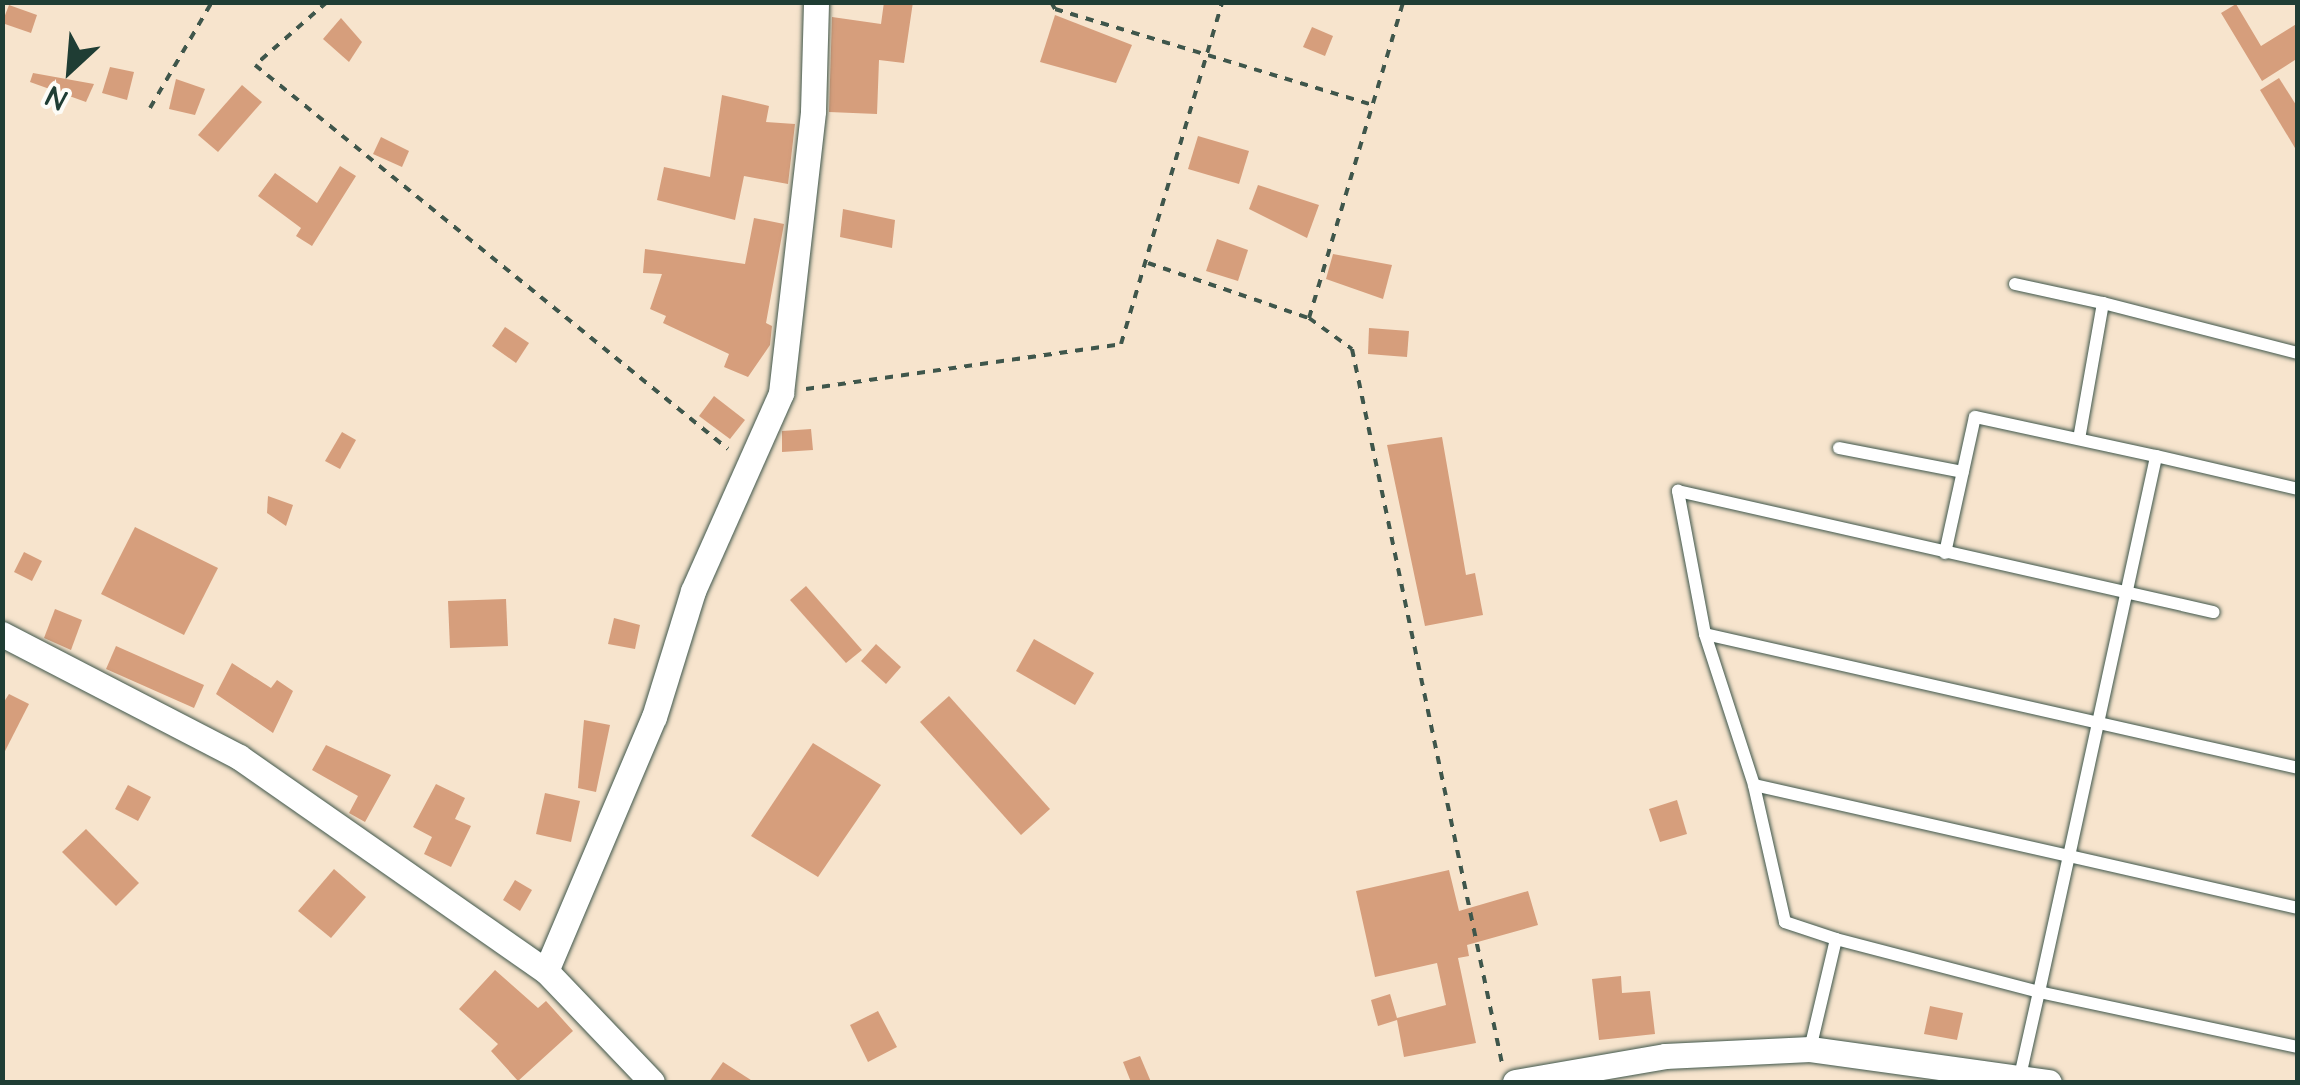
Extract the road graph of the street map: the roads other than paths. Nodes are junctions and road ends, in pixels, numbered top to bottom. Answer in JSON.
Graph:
{"nodes":[{"id":1,"x":816,"y":2,"type":"edge"},
{"id":2,"x":2015,"y":284,"type":"dead end"},
{"id":3,"x":2103,"y":303,"type":"junction"},
{"id":4,"x":2298,"y":353,"type":"edge"},
{"id":5,"x":2079,"y":439,"type":"junction"},
{"id":6,"x":1840,"y":448,"type":"dead end"},
{"id":7,"x":2156,"y":456,"type":"junction"},
{"id":8,"x":1963,"y":472,"type":"junction"},
{"id":9,"x":2298,"y":489,"type":"edge"},
{"id":10,"x":1945,"y":553,"type":"junction"},
{"id":11,"x":2126,"y":594,"type":"junction"},
{"id":12,"x":2213,"y":612,"type":"dead end"},
{"id":13,"x":2,"y":634,"type":"edge"},
{"id":14,"x":1706,"y":634,"type":"junction"},
{"id":15,"x":2097,"y":724,"type":"junction"},
{"id":16,"x":2298,"y":768,"type":"edge"},
{"id":17,"x":1754,"y":785,"type":"junction"},
{"id":18,"x":2069,"y":856,"type":"junction"},
{"id":19,"x":2298,"y":908,"type":"edge"},
{"id":20,"x":1836,"y":939,"type":"junction"},
{"id":21,"x":546,"y":971,"type":"junction"},
{"id":22,"x":2038,"y":992,"type":"junction"},
{"id":23,"x":2298,"y":1047,"type":"edge"},
{"id":24,"x":1810,"y":1049,"type":"junction"},
{"id":25,"x":1509,"y":1074,"type":"edge"},
{"id":26,"x":2020,"y":1076,"type":"junction"},
{"id":27,"x":652,"y":1082,"type":"edge"},
{"id":28,"x":2049,"y":1082,"type":"edge"}],
"edges":[{"from":1,"to":21,"type":"street"},
{"from":2,"to":3,"type":"lane"},
{"from":3,"to":4,"type":"lane"},
{"from":3,"to":5,"type":"lane"},
{"from":5,"to":7,"type":"lane"},
{"from":5,"to":8,"type":"lane"},
{"from":6,"to":8,"type":"lane"},
{"from":7,"to":9,"type":"lane"},
{"from":7,"to":11,"type":"lane"},
{"from":8,"to":10,"type":"lane"},
{"from":10,"to":11,"type":"lane"},
{"from":10,"to":14,"type":"lane"},
{"from":11,"to":12,"type":"lane"},
{"from":11,"to":15,"type":"lane"},
{"from":13,"to":21,"type":"street"},
{"from":14,"to":15,"type":"lane"},
{"from":14,"to":17,"type":"lane"},
{"from":15,"to":16,"type":"lane"},
{"from":15,"to":18,"type":"lane"},
{"from":17,"to":18,"type":"lane"},
{"from":17,"to":20,"type":"lane"},
{"from":18,"to":19,"type":"lane"},
{"from":18,"to":22,"type":"lane"},
{"from":20,"to":22,"type":"lane"},
{"from":20,"to":24,"type":"lane"},
{"from":21,"to":27,"type":"street"},
{"from":22,"to":23,"type":"lane"},
{"from":22,"to":26,"type":"lane"},
{"from":24,"to":25,"type":"street"},
{"from":24,"to":26,"type":"street"},
{"from":26,"to":28,"type":"street"}]}
